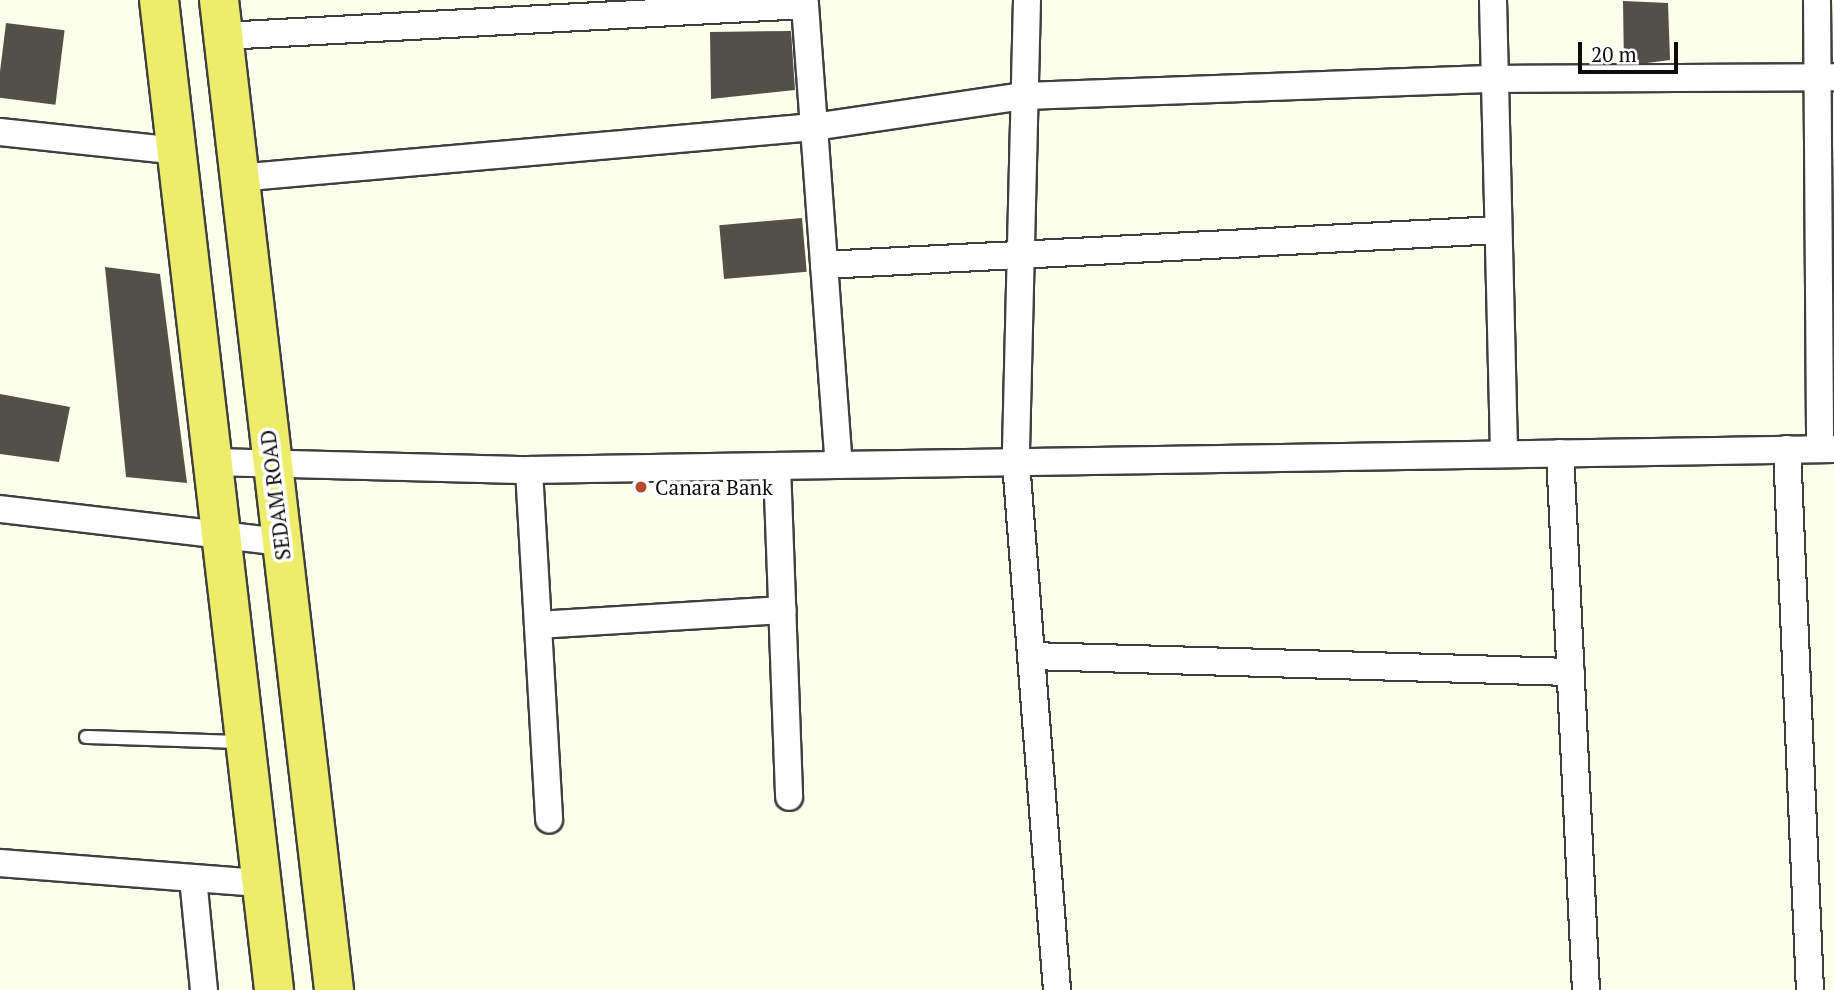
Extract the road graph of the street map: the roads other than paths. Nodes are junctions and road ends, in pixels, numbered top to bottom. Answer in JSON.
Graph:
{"nodes":[{"id":1,"x":159,"y":0,"type":"edge"},
{"id":2,"x":1027,"y":0,"type":"edge"},
{"id":3,"x":1493,"y":0,"type":"edge"},
{"id":4,"x":1817,"y":0,"type":"edge"},
{"id":5,"x":805,"y":3,"type":"edge"},
{"id":6,"x":583,"y":9,"type":"edge"},
{"id":7,"x":221,"y":18,"type":"edge"},
{"id":8,"x":1828,"y":77,"type":"edge"},
{"id":9,"x":1495,"y":79,"type":"junction"},
{"id":10,"x":1024,"y":96,"type":"junction"},
{"id":11,"x":814,"y":127,"type":"junction"},
{"id":12,"x":0,"y":132,"type":"edge"},
{"id":13,"x":177,"y":151,"type":"junction"},
{"id":14,"x":237,"y":178,"type":"junction"},
{"id":15,"x":1498,"y":230,"type":"junction"},
{"id":16,"x":1021,"y":251,"type":"junction"},
{"id":17,"x":824,"y":265,"type":"junction"},
{"id":18,"x":1787,"y":449,"type":"junction"},
{"id":19,"x":1827,"y":449,"type":"edge"},
{"id":20,"x":1560,"y":453,"type":"junction"},
{"id":21,"x":1504,"y":454,"type":"junction"},
{"id":22,"x":1016,"y":462,"type":"junction"},
{"id":23,"x":213,"y":463,"type":"junction"},
{"id":24,"x":272,"y":464,"type":"junction"},
{"id":25,"x":839,"y":465,"type":"junction"},
{"id":26,"x":778,"y":466,"type":"junction"},
{"id":27,"x":529,"y":470,"type":"junction"},
{"id":28,"x":0,"y":509,"type":"edge"},
{"id":29,"x":222,"y":536,"type":"junction"},
{"id":30,"x":281,"y":542,"type":"junction"},
{"id":31,"x":783,"y":610,"type":"junction"},
{"id":32,"x":538,"y":625,"type":"junction"},
{"id":33,"x":1031,"y":656,"type":"junction"},
{"id":34,"x":1571,"y":671,"type":"junction"},
{"id":35,"x":86,"y":737,"type":"dead end"},
{"id":36,"x":246,"y":742,"type":"junction"},
{"id":37,"x":789,"y":797,"type":"dead end"},
{"id":38,"x":549,"y":819,"type":"dead end"},
{"id":39,"x":0,"y":863,"type":"edge"},
{"id":40,"x":193,"y":878,"type":"junction"},
{"id":41,"x":262,"y":883,"type":"junction"},
{"id":42,"x":204,"y":990,"type":"edge"},
{"id":43,"x":274,"y":990,"type":"edge"},
{"id":44,"x":334,"y":990,"type":"edge"},
{"id":45,"x":1057,"y":990,"type":"edge"},
{"id":46,"x":1586,"y":990,"type":"edge"},
{"id":47,"x":1810,"y":990,"type":"edge"}],
"edges":[{"from":1,"to":13,"type":"main road"},
{"from":2,"to":10,"type":"street"},
{"from":3,"to":9,"type":"street"},
{"from":4,"to":8,"type":"street"},
{"from":5,"to":6,"type":"street"},
{"from":5,"to":11,"type":"street"},
{"from":6,"to":7,"type":"street"},
{"from":7,"to":14,"type":"main road","name":"SEDAM ROAD"},
{"from":8,"to":9,"type":"street"},
{"from":8,"to":19,"type":"street"},
{"from":9,"to":10,"type":"street"},
{"from":9,"to":15,"type":"street"},
{"from":10,"to":11,"type":"street"},
{"from":10,"to":16,"type":"street"},
{"from":11,"to":14,"type":"street"},
{"from":11,"to":17,"type":"street"},
{"from":12,"to":13,"type":"street"},
{"from":13,"to":23,"type":"main road"},
{"from":14,"to":24,"type":"main road","name":"SEDAM ROAD"},
{"from":15,"to":16,"type":"street"},
{"from":15,"to":21,"type":"street"},
{"from":16,"to":17,"type":"street"},
{"from":16,"to":22,"type":"street"},
{"from":17,"to":25,"type":"street"},
{"from":18,"to":19,"type":"street"},
{"from":18,"to":20,"type":"street"},
{"from":18,"to":47,"type":"street"},
{"from":20,"to":21,"type":"street"},
{"from":20,"to":34,"type":"street"},
{"from":21,"to":22,"type":"street"},
{"from":22,"to":25,"type":"street"},
{"from":22,"to":33,"type":"street"},
{"from":23,"to":24,"type":"street"},
{"from":23,"to":29,"type":"main road"},
{"from":24,"to":27,"type":"street"},
{"from":24,"to":30,"type":"main road","name":"SEDAM ROAD"},
{"from":25,"to":26,"type":"street"},
{"from":26,"to":27,"type":"street"},
{"from":26,"to":31,"type":"street"},
{"from":27,"to":32,"type":"street"},
{"from":28,"to":29,"type":"street"},
{"from":29,"to":30,"type":"street"},
{"from":29,"to":36,"type":"main road"},
{"from":30,"to":44,"type":"main road","name":"SEDAM ROAD"},
{"from":31,"to":32,"type":"street"},
{"from":31,"to":37,"type":"street"},
{"from":32,"to":38,"type":"street"},
{"from":33,"to":34,"type":"street"},
{"from":33,"to":45,"type":"street"},
{"from":34,"to":46,"type":"street"},
{"from":35,"to":36,"type":"lane"},
{"from":36,"to":41,"type":"main road"},
{"from":39,"to":40,"type":"street"},
{"from":40,"to":41,"type":"street"},
{"from":40,"to":42,"type":"street"},
{"from":41,"to":43,"type":"main road"}]}
